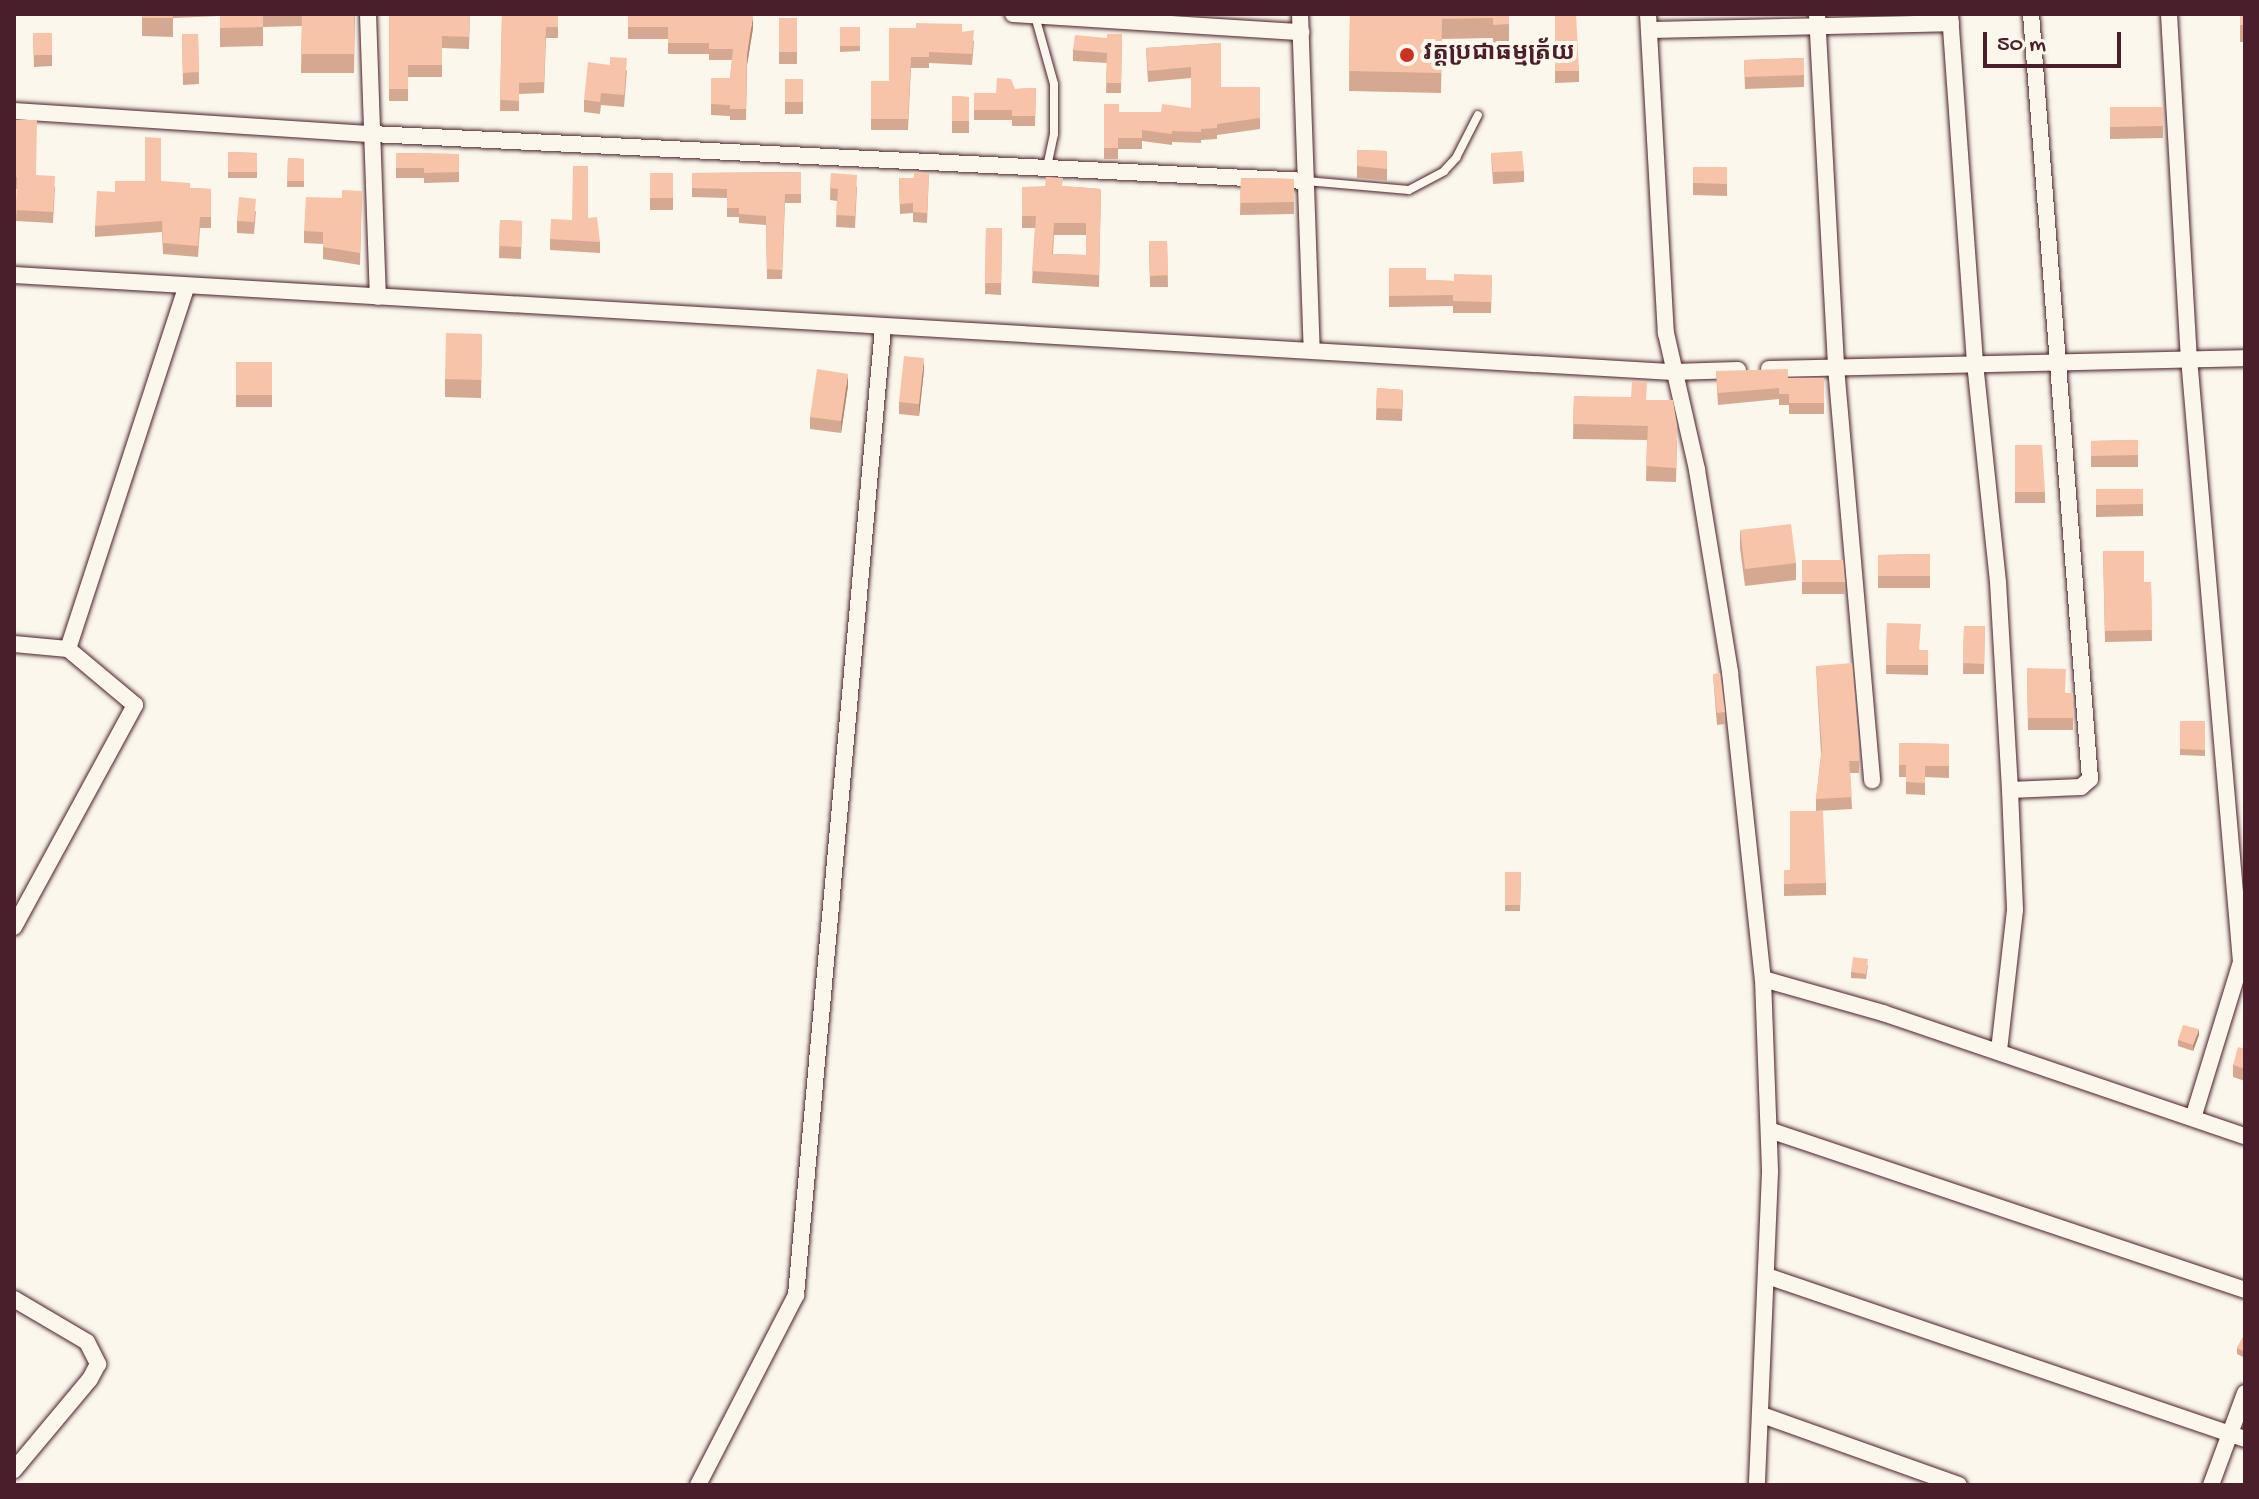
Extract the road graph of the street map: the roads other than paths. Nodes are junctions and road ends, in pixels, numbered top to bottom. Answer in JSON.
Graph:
{"nodes":[{"id":1,"x":368,"y":14,"type":"edge"},
{"id":2,"x":1013,"y":14,"type":"edge"},
{"id":3,"x":1300,"y":14,"type":"edge"},
{"id":4,"x":2031,"y":14,"type":"edge"},
{"id":5,"x":2169,"y":14,"type":"edge"},
{"id":6,"x":1035,"y":15,"type":"edge"},
{"id":7,"x":1951,"y":18,"type":"edge"},
{"id":8,"x":1818,"y":19,"type":"edge"},
{"id":9,"x":1649,"y":22,"type":"edge"},
{"id":10,"x":1301,"y":32,"type":"junction"},
{"id":11,"x":14,"y":111,"type":"edge"},
{"id":12,"x":1478,"y":115,"type":"dead end"},
{"id":13,"x":372,"y":134,"type":"junction"},
{"id":14,"x":1047,"y":167,"type":"junction"},
{"id":15,"x":1306,"y":181,"type":"junction"},
{"id":16,"x":14,"y":275,"type":"edge"},
{"id":17,"x":186,"y":287,"type":"junction"},
{"id":18,"x":378,"y":297,"type":"junction"},
{"id":19,"x":883,"y":328,"type":"junction"},
{"id":20,"x":1312,"y":350,"type":"junction"},
{"id":21,"x":2189,"y":358,"type":"junction"},
{"id":22,"x":2245,"y":358,"type":"edge"},
{"id":23,"x":2057,"y":362,"type":"junction"},
{"id":24,"x":1975,"y":363,"type":"junction"},
{"id":25,"x":1836,"y":367,"type":"junction"},
{"id":26,"x":1673,"y":372,"type":"junction"},
{"id":27,"x":14,"y":644,"type":"edge"},
{"id":28,"x":68,"y":649,"type":"junction"},
{"id":29,"x":1872,"y":780,"type":"dead end"},
{"id":30,"x":2010,"y":790,"type":"junction"},
{"id":31,"x":14,"y":927,"type":"edge"},
{"id":32,"x":1763,"y":979,"type":"junction"},
{"id":33,"x":1999,"y":1051,"type":"junction"},
{"id":34,"x":2193,"y":1118,"type":"junction"},
{"id":35,"x":1769,"y":1130,"type":"junction"},
{"id":36,"x":2245,"y":1136,"type":"edge"},
{"id":37,"x":1767,"y":1276,"type":"junction"},
{"id":38,"x":2245,"y":1290,"type":"edge"},
{"id":39,"x":14,"y":1299,"type":"edge"},
{"id":40,"x":2245,"y":1393,"type":"edge"},
{"id":41,"x":1762,"y":1415,"type":"junction"},
{"id":42,"x":2238,"y":1436,"type":"edge"},
{"id":43,"x":14,"y":1470,"type":"edge"},
{"id":44,"x":698,"y":1485,"type":"edge"},
{"id":45,"x":1757,"y":1485,"type":"edge"},
{"id":46,"x":1959,"y":1485,"type":"edge"},
{"id":47,"x":2211,"y":1485,"type":"edge"}],
"edges":[{"from":1,"to":13,"type":"street"},
{"from":2,"to":6,"type":"street"},
{"from":3,"to":10,"type":"street"},
{"from":4,"to":23,"type":"street"},
{"from":5,"to":21,"type":"street"},
{"from":6,"to":10,"type":"street"},
{"from":6,"to":14,"type":"lane"},
{"from":7,"to":8,"type":"street"},
{"from":7,"to":24,"type":"street"},
{"from":8,"to":9,"type":"street"},
{"from":8,"to":25,"type":"street"},
{"from":9,"to":26,"type":"street"},
{"from":10,"to":15,"type":"street"},
{"from":11,"to":13,"type":"street"},
{"from":12,"to":15,"type":"lane"},
{"from":13,"to":14,"type":"street"},
{"from":13,"to":18,"type":"street"},
{"from":14,"to":15,"type":"street"},
{"from":15,"to":20,"type":"street"},
{"from":16,"to":17,"type":"street"},
{"from":17,"to":18,"type":"street"},
{"from":17,"to":28,"type":"street"},
{"from":18,"to":19,"type":"street"},
{"from":19,"to":20,"type":"street"},
{"from":19,"to":44,"type":"street"},
{"from":20,"to":26,"type":"street"},
{"from":21,"to":22,"type":"street"},
{"from":21,"to":23,"type":"street"},
{"from":21,"to":34,"type":"street"},
{"from":23,"to":24,"type":"street"},
{"from":23,"to":30,"type":"street"},
{"from":24,"to":25,"type":"street"},
{"from":24,"to":30,"type":"street"},
{"from":25,"to":26,"type":"street"},
{"from":25,"to":29,"type":"street"},
{"from":26,"to":32,"type":"street"},
{"from":27,"to":28,"type":"street"},
{"from":28,"to":31,"type":"street"},
{"from":30,"to":33,"type":"street"},
{"from":32,"to":33,"type":"street"},
{"from":32,"to":35,"type":"street"},
{"from":33,"to":34,"type":"street"},
{"from":34,"to":36,"type":"street"},
{"from":35,"to":37,"type":"street"},
{"from":35,"to":38,"type":"street"},
{"from":37,"to":41,"type":"street"},
{"from":37,"to":42,"type":"street"},
{"from":39,"to":43,"type":"street"},
{"from":40,"to":42,"type":"street"},
{"from":41,"to":45,"type":"street"},
{"from":41,"to":46,"type":"street"},
{"from":42,"to":47,"type":"street"}]}
